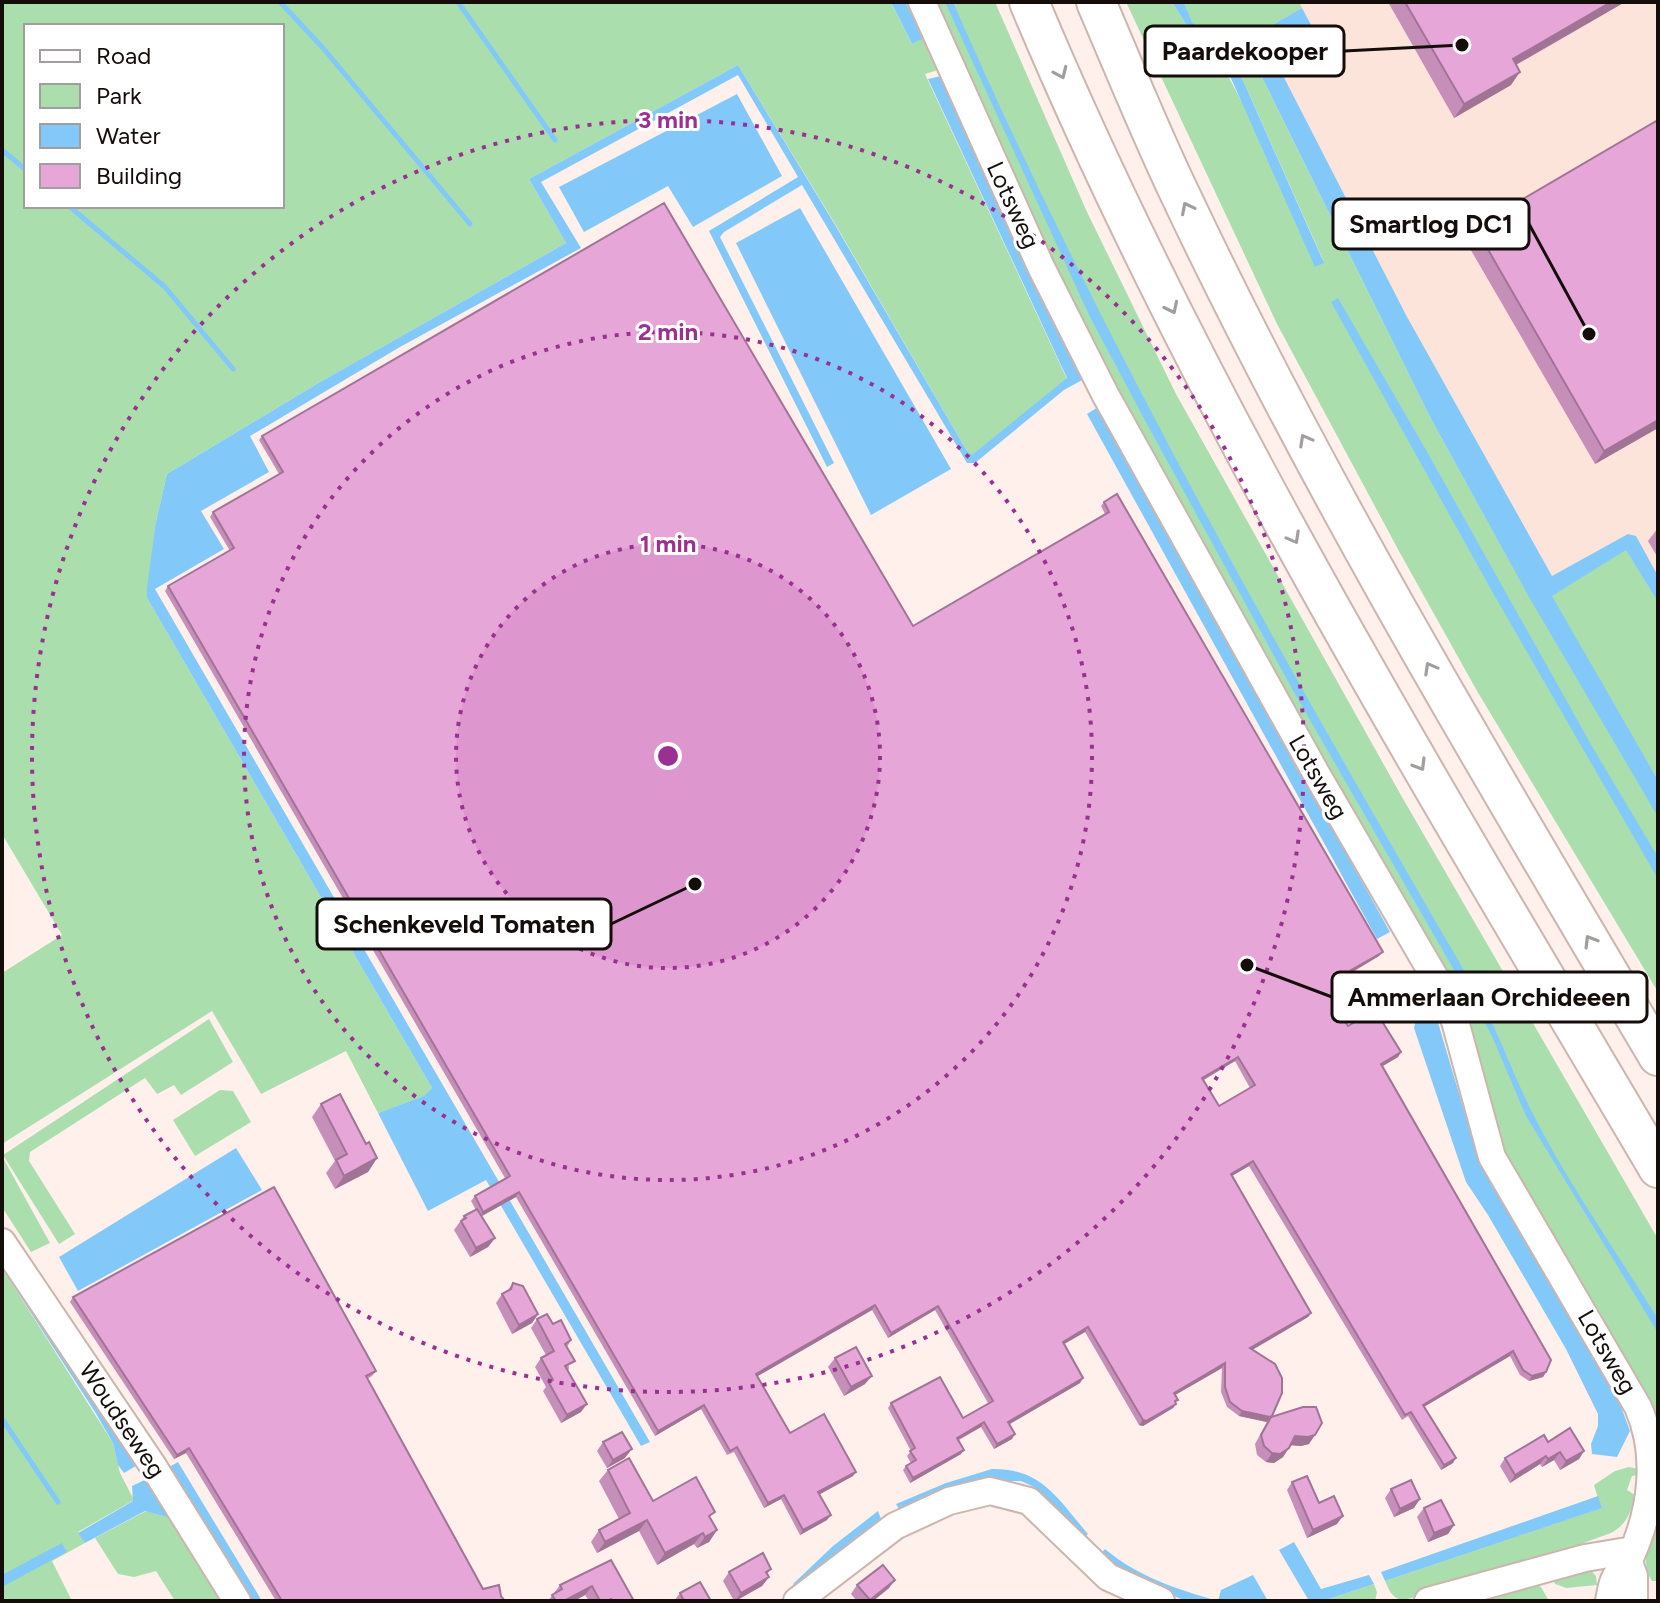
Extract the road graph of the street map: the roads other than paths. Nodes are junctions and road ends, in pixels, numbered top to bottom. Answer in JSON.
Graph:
{"nodes":[{"id":1,"x":922,"y":2,"type":"edge"},
{"id":2,"x":1029,"y":2,"type":"edge"},
{"id":3,"x":1096,"y":2,"type":"edge"},
{"id":4,"x":1658,"y":1056,"type":"edge"},
{"id":5,"x":1658,"y":1168,"type":"edge"},
{"id":6,"x":2,"y":1242,"type":"edge"},
{"id":7,"x":1631,"y":1556,"type":"junction"},
{"id":8,"x":237,"y":1601,"type":"edge"},
{"id":9,"x":797,"y":1601,"type":"edge"},
{"id":10,"x":1161,"y":1601,"type":"edge"},
{"id":11,"x":1428,"y":1601,"type":"edge"},
{"id":12,"x":1609,"y":1601,"type":"edge"},
{"id":13,"x":1634,"y":1601,"type":"edge"}],
"edges":[{"from":1,"to":7,"type":"street","name":"Lotsweg"},
{"from":2,"to":5,"type":"highway","one_way":true},
{"from":4,"to":3,"type":"highway","one_way":true},
{"from":6,"to":8,"type":"street","name":"Woudseweg"},
{"from":7,"to":11,"type":"street"},
{"from":7,"to":12,"type":"street","name":"Lotsweg"},
{"from":7,"to":13,"type":"street","name":"Lotsweg"},
{"from":9,"to":10,"type":"street"}]}
